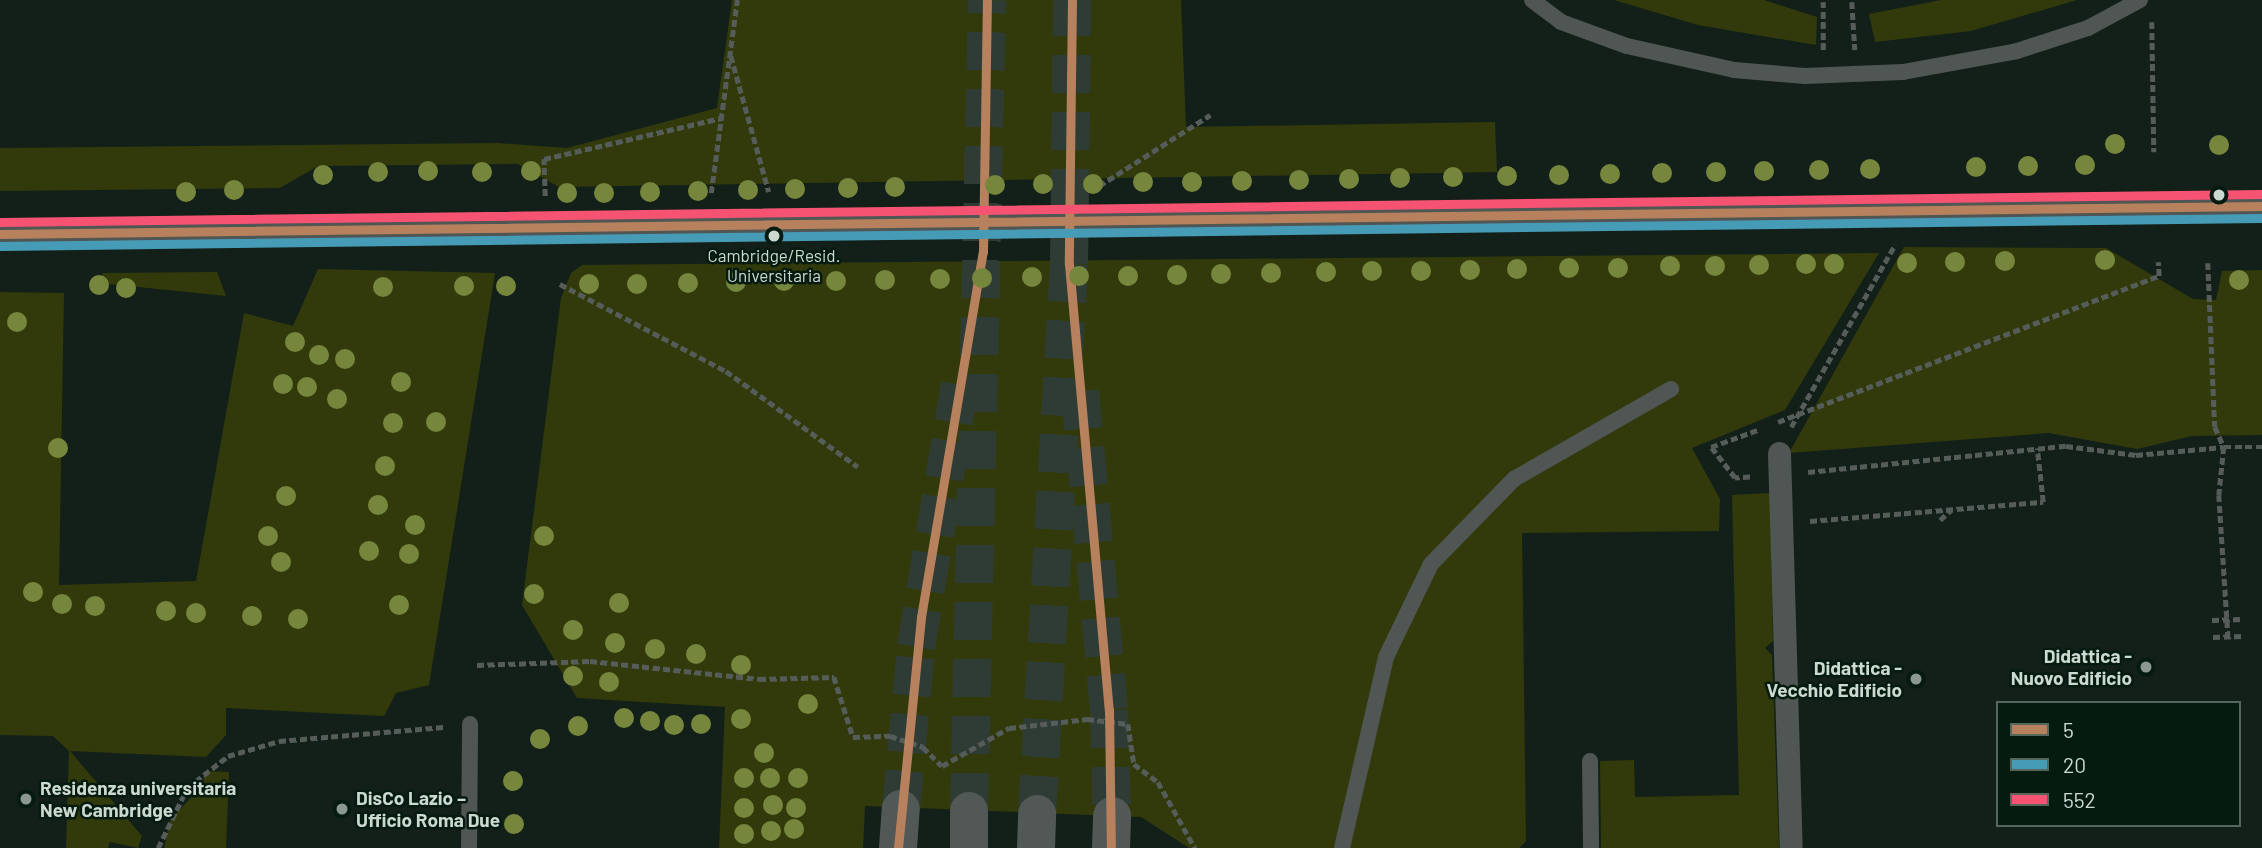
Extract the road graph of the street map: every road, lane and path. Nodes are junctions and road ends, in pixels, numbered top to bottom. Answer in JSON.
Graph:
{"nodes":[{"id":1,"x":737,"y":0,"type":"edge"},
{"id":2,"x":1532,"y":0,"type":"edge"},
{"id":3,"x":2140,"y":0,"type":"edge"},
{"id":4,"x":1824,"y":2,"type":"edge"},
{"id":5,"x":1852,"y":2,"type":"edge"},
{"id":6,"x":2152,"y":12,"type":"dead end"},
{"id":7,"x":730,"y":52,"type":"junction"},
{"id":8,"x":1844,"y":56,"type":"dead end"},
{"id":9,"x":1855,"y":56,"type":"junction"},
{"id":10,"x":1865,"y":56,"type":"dead end"},
{"id":11,"x":1814,"y":57,"type":"dead end"},
{"id":12,"x":1823,"y":57,"type":"junction"},
{"id":13,"x":1834,"y":57,"type":"dead end"},
{"id":14,"x":1210,"y":115,"type":"dead end"},
{"id":15,"x":721,"y":118,"type":"junction"},
{"id":16,"x":2154,"y":152,"type":"dead end"},
{"id":17,"x":1098,"y":186,"type":"dead end"},
{"id":18,"x":2262,"y":206,"type":"edge"},
{"id":19,"x":787,"y":224,"type":"junction"},
{"id":20,"x":707,"y":225,"type":"junction"},
{"id":21,"x":546,"y":226,"type":"junction"},
{"id":22,"x":0,"y":234,"type":"edge"},
{"id":23,"x":1895,"y":245,"type":"dead end"},
{"id":24,"x":2158,"y":262,"type":"dead end"},
{"id":25,"x":2208,"y":263,"type":"dead end"},
{"id":26,"x":560,"y":284,"type":"dead end"},
{"id":27,"x":1671,"y":389,"type":"dead end"},
{"id":28,"x":1796,"y":416,"type":"junction"},
{"id":29,"x":2224,"y":447,"type":"junction"},
{"id":30,"x":2262,"y":447,"type":"edge"},
{"id":31,"x":2038,"y":448,"type":"junction"},
{"id":32,"x":1779,"y":464,"type":"junction"},
{"id":33,"x":858,"y":467,"type":"dead end"},
{"id":34,"x":1952,"y":509,"type":"junction"},
{"id":35,"x":1940,"y":520,"type":"dead end"},
{"id":36,"x":1801,"y":522,"type":"dead end"},
{"id":37,"x":2228,"y":618,"type":"junction"},
{"id":38,"x":2242,"y":619,"type":"dead end"},
{"id":39,"x":2212,"y":620,"type":"dead end"},
{"id":40,"x":2228,"y":636,"type":"junction"},
{"id":41,"x":2243,"y":636,"type":"dead end"},
{"id":42,"x":2213,"y":637,"type":"dead end"},
{"id":43,"x":477,"y":666,"type":"dead end"},
{"id":44,"x":470,"y":724,"type":"joint"},
{"id":45,"x":1590,"y":761,"type":"dead end"},
{"id":46,"x":901,"y":809,"type":"tunnel mouth"},
{"id":47,"x":158,"y":848,"type":"edge"},
{"id":48,"x":469,"y":848,"type":"edge"},
{"id":49,"x":898,"y":848,"type":"edge"},
{"id":50,"x":1195,"y":848,"type":"edge"},
{"id":51,"x":1342,"y":848,"type":"edge"},
{"id":52,"x":1591,"y":848,"type":"edge"},
{"id":53,"x":1791,"y":848,"type":"edge"}],
"edges":[{"from":1,"to":7,"type":"path"},
{"from":2,"to":3,"type":"lane"},
{"from":4,"to":12,"type":"path"},
{"from":5,"to":9,"type":"path"},
{"from":6,"to":16,"type":"path"},
{"from":7,"to":15,"type":"path"},
{"from":7,"to":19,"type":"path"},
{"from":8,"to":9,"type":"path"},
{"from":9,"to":10,"type":"path"},
{"from":11,"to":12,"type":"path"},
{"from":12,"to":13,"type":"path"},
{"from":14,"to":17,"type":"path"},
{"from":15,"to":20,"type":"path"},
{"from":15,"to":21,"type":"path"},
{"from":18,"to":19,"type":"street"},
{"from":19,"to":20,"type":"street"},
{"from":20,"to":21,"type":"street"},
{"from":21,"to":22,"type":"street"},
{"from":23,"to":28,"type":"path"},
{"from":24,"to":28,"type":"path"},
{"from":25,"to":29,"type":"path"},
{"from":26,"to":33,"type":"path"},
{"from":27,"to":51,"type":"lane"},
{"from":28,"to":32,"type":"path"},
{"from":28,"to":32,"type":"path"},
{"from":29,"to":30,"type":"path"},
{"from":29,"to":31,"type":"path"},
{"from":29,"to":37,"type":"path"},
{"from":31,"to":32,"type":"path"},
{"from":31,"to":34,"type":"path"},
{"from":32,"to":53,"type":"street"},
{"from":34,"to":35,"type":"path"},
{"from":34,"to":36,"type":"path"},
{"from":37,"to":38,"type":"path"},
{"from":37,"to":39,"type":"path"},
{"from":37,"to":40,"type":"path"},
{"from":40,"to":41,"type":"path"},
{"from":40,"to":42,"type":"path"},
{"from":43,"to":50,"type":"path"},
{"from":44,"to":47,"type":"path"},
{"from":44,"to":48,"type":"lane"},
{"from":45,"to":52,"type":"lane"},
{"from":46,"to":49,"type":"main road"}]}
